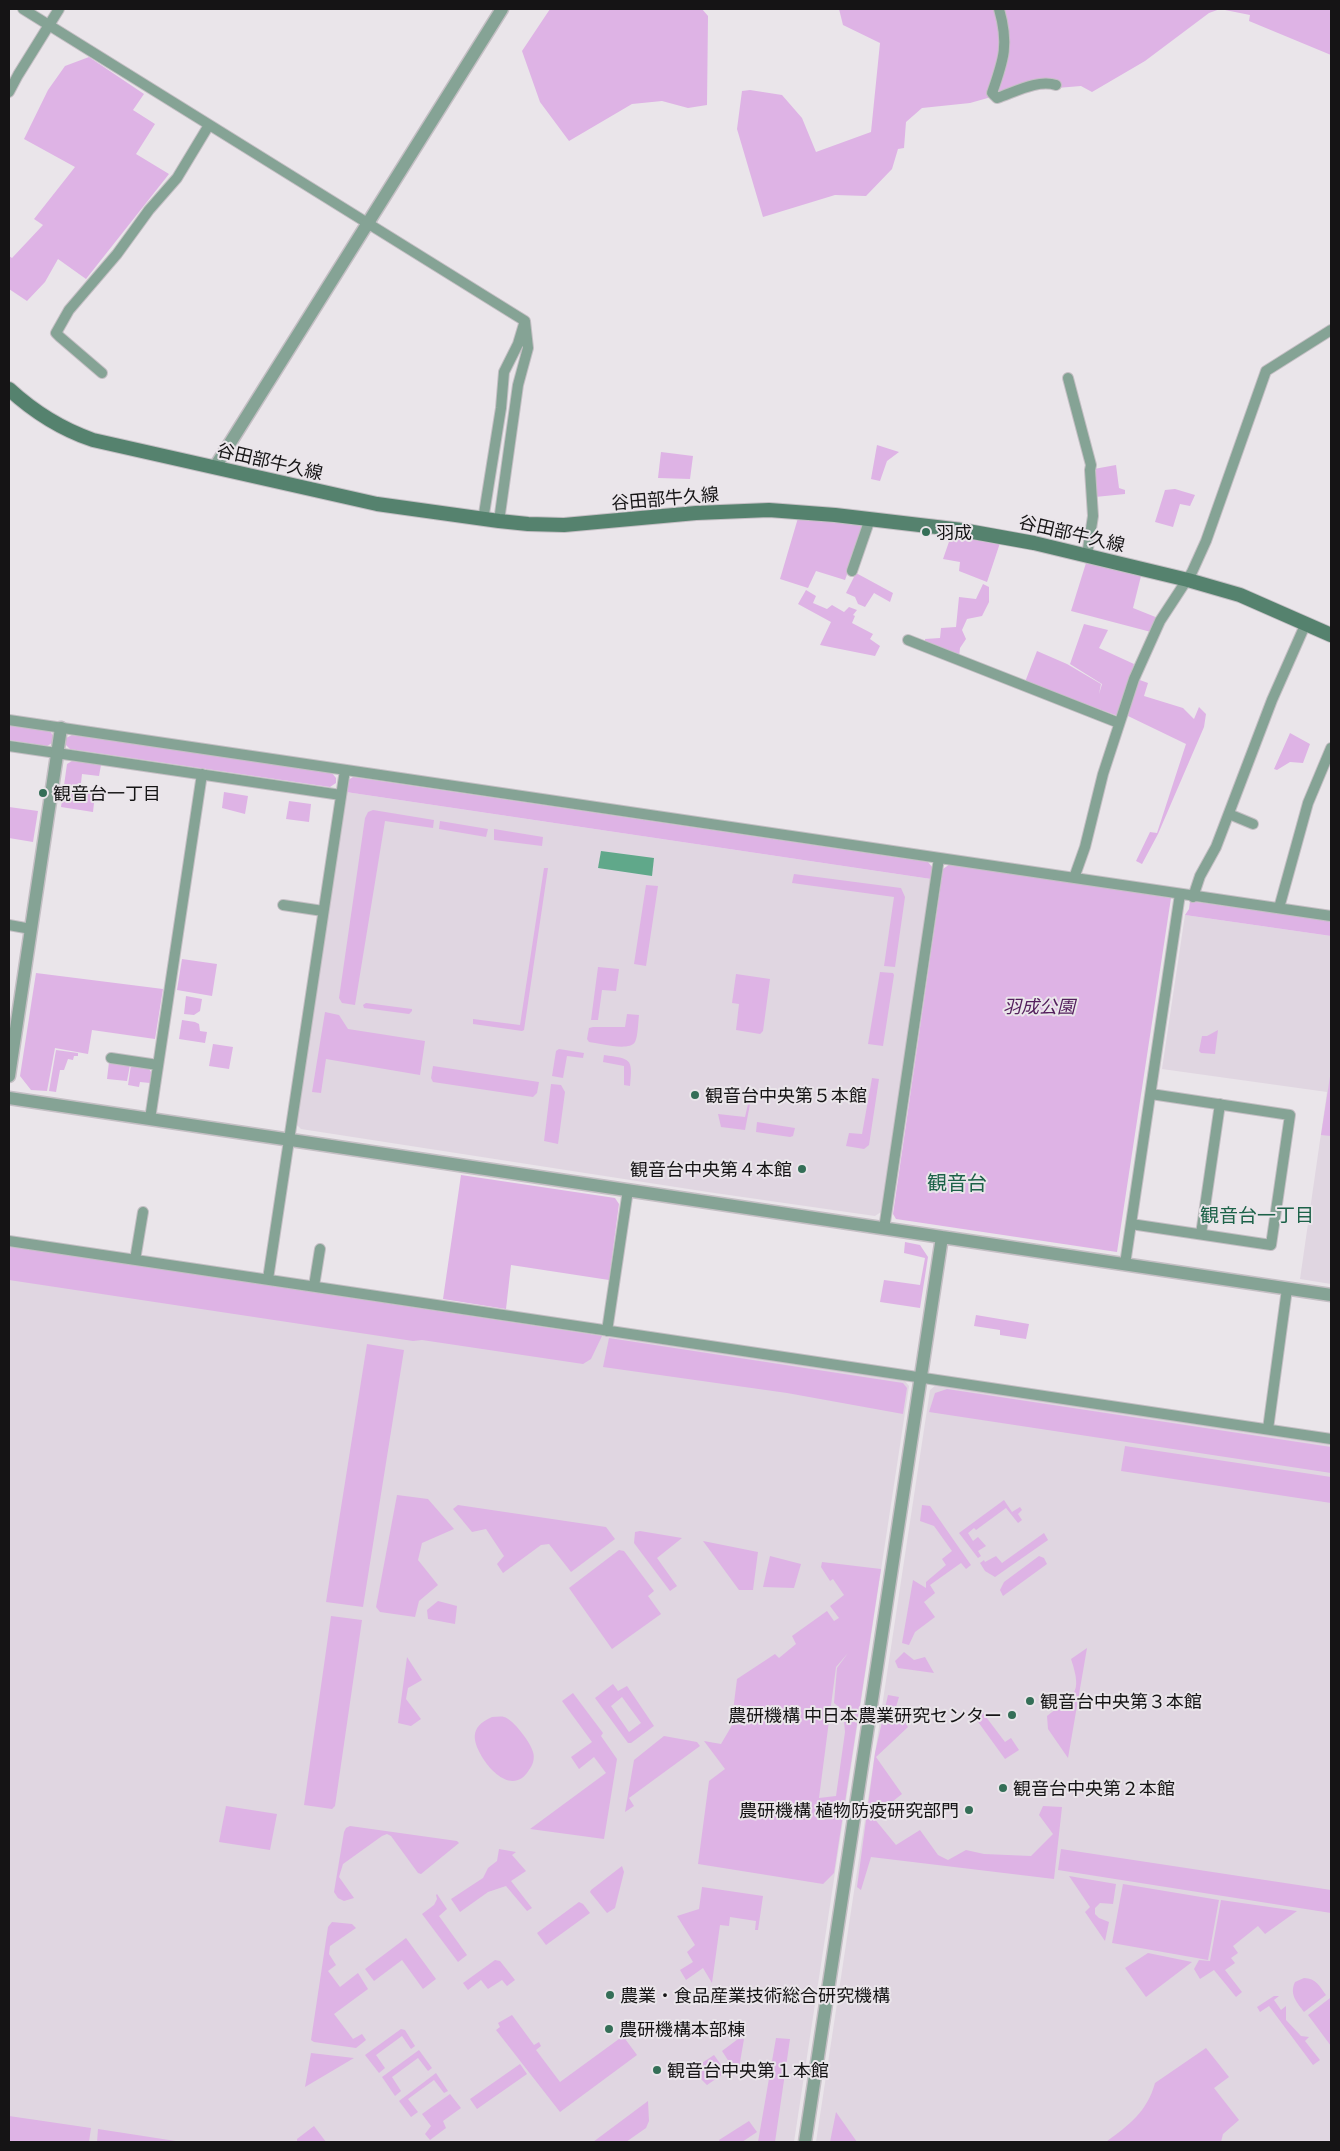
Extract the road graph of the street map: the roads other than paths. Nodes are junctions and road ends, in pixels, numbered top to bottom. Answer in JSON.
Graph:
{"nodes":[{"id":1,"x":23,"y":9,"type":"edge"},
{"id":2,"x":59,"y":9,"type":"edge"},
{"id":3,"x":502,"y":9,"type":"edge"},
{"id":4,"x":999,"y":9,"type":"edge"},
{"id":5,"x":49,"y":25,"type":"junction"},
{"id":6,"x":1056,"y":85,"type":"dead end"},
{"id":7,"x":9,"y":92,"type":"edge"},
{"id":8,"x":209,"y":125,"type":"junction"},
{"id":9,"x":368,"y":224,"type":"junction"},
{"id":10,"x":525,"y":321,"type":"junction"},
{"id":11,"x":1331,"y":330,"type":"edge"},
{"id":12,"x":102,"y":373,"type":"dead end"},
{"id":13,"x":1068,"y":378,"type":"dead end"},
{"id":14,"x":9,"y":389,"type":"edge"},
{"id":15,"x":215,"y":468,"type":"junction"},
{"id":16,"x":870,"y":519,"type":"junction"},
{"id":17,"x":483,"y":520,"type":"junction"},
{"id":18,"x":498,"y":521,"type":"junction"},
{"id":19,"x":1087,"y":556,"type":"junction"},
{"id":20,"x":852,"y":571,"type":"dead end"},
{"id":21,"x":1188,"y":580,"type":"junction"},
{"id":22,"x":1306,"y":623,"type":"junction"},
{"id":23,"x":1331,"y":635,"type":"edge"},
{"id":24,"x":908,"y":640,"type":"dead end"},
{"id":25,"x":9,"y":720,"type":"edge"},
{"id":26,"x":1119,"y":724,"type":"junction"},
{"id":27,"x":61,"y":728,"type":"junction"},
{"id":28,"x":9,"y":746,"type":"edge"},
{"id":29,"x":1331,"y":748,"type":"edge"},
{"id":30,"x":58,"y":753,"type":"junction"},
{"id":31,"x":345,"y":770,"type":"junction"},
{"id":32,"x":202,"y":774,"type":"junction"},
{"id":33,"x":341,"y":795,"type":"junction"},
{"id":34,"x":1229,"y":814,"type":"junction"},
{"id":35,"x":1253,"y":824,"type":"dead end"},
{"id":36,"x":939,"y":858,"type":"junction"},
{"id":37,"x":1074,"y":878,"type":"junction"},
{"id":38,"x":1180,"y":894,"type":"junction"},
{"id":39,"x":1193,"y":897,"type":"junction"},
{"id":40,"x":283,"y":905,"type":"dead end"},
{"id":41,"x":1279,"y":908,"type":"junction"},
{"id":42,"x":323,"y":911,"type":"junction"},
{"id":43,"x":1331,"y":916,"type":"edge"},
{"id":44,"x":9,"y":925,"type":"edge"},
{"id":45,"x":31,"y":929,"type":"junction"},
{"id":46,"x":111,"y":1058,"type":"dead end"},
{"id":47,"x":158,"y":1065,"type":"junction"},
{"id":48,"x":9,"y":1076,"type":"edge"},
{"id":49,"x":1151,"y":1094,"type":"junction"},
{"id":50,"x":9,"y":1098,"type":"edge"},
{"id":51,"x":1220,"y":1104,"type":"junction"},
{"id":52,"x":150,"y":1119,"type":"junction"},
{"id":53,"x":289,"y":1139,"type":"junction"},
{"id":54,"x":628,"y":1190,"type":"junction"},
{"id":55,"x":143,"y":1212,"type":"dead end"},
{"id":56,"x":1132,"y":1224,"type":"junction"},
{"id":57,"x":884,"y":1229,"type":"junction"},
{"id":58,"x":1202,"y":1234,"type":"junction"},
{"id":59,"x":942,"y":1237,"type":"junction"},
{"id":60,"x":9,"y":1241,"type":"edge"},
{"id":61,"x":320,"y":1249,"type":"dead end"},
{"id":62,"x":135,"y":1260,"type":"junction"},
{"id":63,"x":1125,"y":1264,"type":"junction"},
{"id":64,"x":268,"y":1280,"type":"junction"},
{"id":65,"x":314,"y":1286,"type":"junction"},
{"id":66,"x":1287,"y":1289,"type":"junction"},
{"id":67,"x":1331,"y":1295,"type":"edge"},
{"id":68,"x":607,"y":1331,"type":"junction"},
{"id":69,"x":921,"y":1377,"type":"junction"},
{"id":70,"x":1268,"y":1429,"type":"junction"},
{"id":71,"x":1331,"y":1439,"type":"edge"},
{"id":72,"x":805,"y":2142,"type":"edge"}],
"edges":[{"from":1,"to":5,"type":"street"},
{"from":2,"to":5,"type":"street"},
{"from":3,"to":9,"type":"street"},
{"from":4,"to":6,"type":"street"},
{"from":5,"to":7,"type":"street"},
{"from":5,"to":8,"type":"street"},
{"from":8,"to":9,"type":"street"},
{"from":8,"to":12,"type":"street"},
{"from":9,"to":10,"type":"street"},
{"from":9,"to":15,"type":"street"},
{"from":10,"to":17,"type":"street"},
{"from":10,"to":18,"type":"street"},
{"from":11,"to":21,"type":"street"},
{"from":13,"to":19,"type":"street"},
{"from":14,"to":15,"type":"main road","name":"谷田部牛久線"},
{"from":15,"to":17,"type":"main road","name":"谷田部牛久線"},
{"from":16,"to":18,"type":"main road","name":"谷田部牛久線"},
{"from":16,"to":19,"type":"main road","name":"谷田部牛久線"},
{"from":16,"to":20,"type":"street"},
{"from":17,"to":18,"type":"main road","name":"谷田部牛久線"},
{"from":19,"to":21,"type":"main road","name":"谷田部牛久線"},
{"from":21,"to":22,"type":"main road","name":"谷田部牛久線"},
{"from":21,"to":26,"type":"street"},
{"from":22,"to":23,"type":"main road","name":"谷田部牛久線"},
{"from":22,"to":34,"type":"street"},
{"from":24,"to":26,"type":"street"},
{"from":25,"to":27,"type":"street"},
{"from":26,"to":37,"type":"street"},
{"from":27,"to":30,"type":"street"},
{"from":27,"to":31,"type":"street"},
{"from":28,"to":30,"type":"street"},
{"from":29,"to":41,"type":"street"},
{"from":30,"to":32,"type":"street"},
{"from":30,"to":45,"type":"street"},
{"from":31,"to":33,"type":"street"},
{"from":31,"to":36,"type":"street"},
{"from":32,"to":33,"type":"street"},
{"from":32,"to":47,"type":"street"},
{"from":33,"to":42,"type":"street"},
{"from":34,"to":35,"type":"street"},
{"from":34,"to":39,"type":"street"},
{"from":36,"to":37,"type":"street"},
{"from":36,"to":57,"type":"street"},
{"from":37,"to":38,"type":"street"},
{"from":38,"to":39,"type":"street"},
{"from":38,"to":49,"type":"street"},
{"from":39,"to":41,"type":"street"},
{"from":40,"to":42,"type":"street"},
{"from":41,"to":43,"type":"street"},
{"from":42,"to":53,"type":"street"},
{"from":44,"to":45,"type":"street"},
{"from":45,"to":48,"type":"street"},
{"from":46,"to":47,"type":"street"},
{"from":47,"to":52,"type":"street"},
{"from":49,"to":51,"type":"street"},
{"from":49,"to":56,"type":"street"},
{"from":50,"to":52,"type":"street"},
{"from":51,"to":58,"type":"street"},
{"from":51,"to":58,"type":"street"},
{"from":52,"to":53,"type":"street"},
{"from":53,"to":54,"type":"street"},
{"from":53,"to":64,"type":"street"},
{"from":54,"to":57,"type":"street"},
{"from":54,"to":68,"type":"street"},
{"from":55,"to":62,"type":"street"},
{"from":56,"to":58,"type":"street"},
{"from":56,"to":63,"type":"street"},
{"from":57,"to":59,"type":"street"},
{"from":59,"to":63,"type":"street"},
{"from":59,"to":69,"type":"street"},
{"from":60,"to":62,"type":"street"},
{"from":61,"to":65,"type":"street"},
{"from":62,"to":64,"type":"street"},
{"from":63,"to":66,"type":"street"},
{"from":64,"to":65,"type":"street"},
{"from":65,"to":68,"type":"street"},
{"from":66,"to":67,"type":"street"},
{"from":66,"to":70,"type":"street"},
{"from":68,"to":69,"type":"street"},
{"from":69,"to":70,"type":"street"},
{"from":69,"to":72,"type":"street"},
{"from":70,"to":71,"type":"street"}]}
